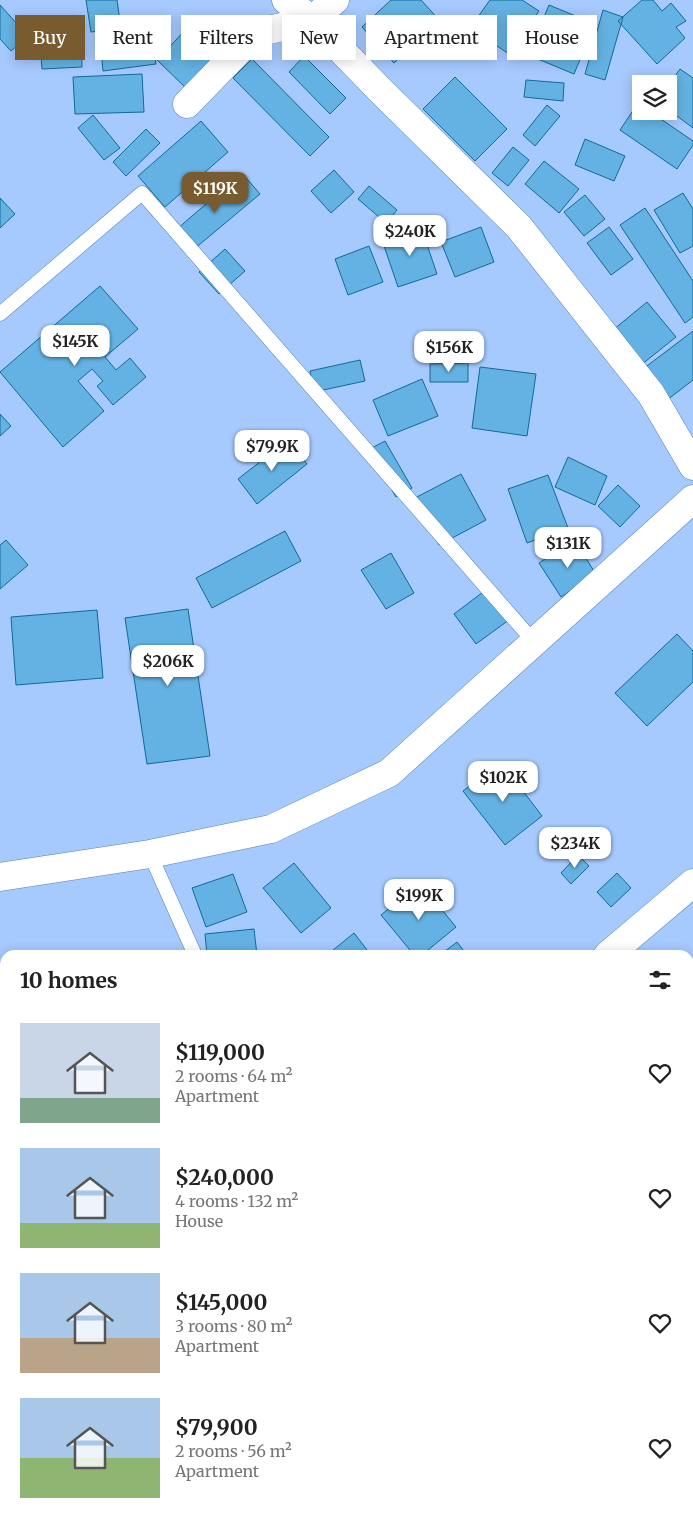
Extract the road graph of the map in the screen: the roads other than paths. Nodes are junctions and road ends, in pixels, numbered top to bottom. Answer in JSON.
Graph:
{"nodes":[{"id":1,"x":286,"y":0,"type":"edge"},
{"id":2,"x":335,"y":0,"type":"edge"},
{"id":3,"x":306,"y":15,"type":"edge"},
{"id":4,"x":318,"y":15,"type":"edge"},
{"id":5,"x":282,"y":27,"type":"edge"},
{"id":6,"x":351,"y":60,"type":"edge"},
{"id":7,"x":187,"y":104,"type":"dead end"},
{"id":8,"x":0,"y":314,"type":"edge"},
{"id":9,"x":693,"y":466,"type":"edge"},
{"id":10,"x":693,"y":499,"type":"edge"},
{"id":11,"x":534,"y":642,"type":"junction"},
{"id":12,"x":150,"y":854,"type":"junction"},
{"id":13,"x":0,"y":877,"type":"edge"},
{"id":14,"x":693,"y":883,"type":"edge"},
{"id":15,"x":193,"y":950,"type":"edge"},
{"id":16,"x":614,"y":950,"type":"edge"}],
"edges":[{"from":1,"to":3,"type":"street"},
{"from":2,"to":4,"type":"street"},
{"from":5,"to":7,"type":"street"},
{"from":6,"to":9,"type":"street"},
{"from":8,"to":11,"type":"lane"},
{"from":10,"to":11,"type":"street"},
{"from":11,"to":12,"type":"street"},
{"from":12,"to":13,"type":"street"},
{"from":12,"to":15,"type":"lane"},
{"from":14,"to":16,"type":"street"}]}
